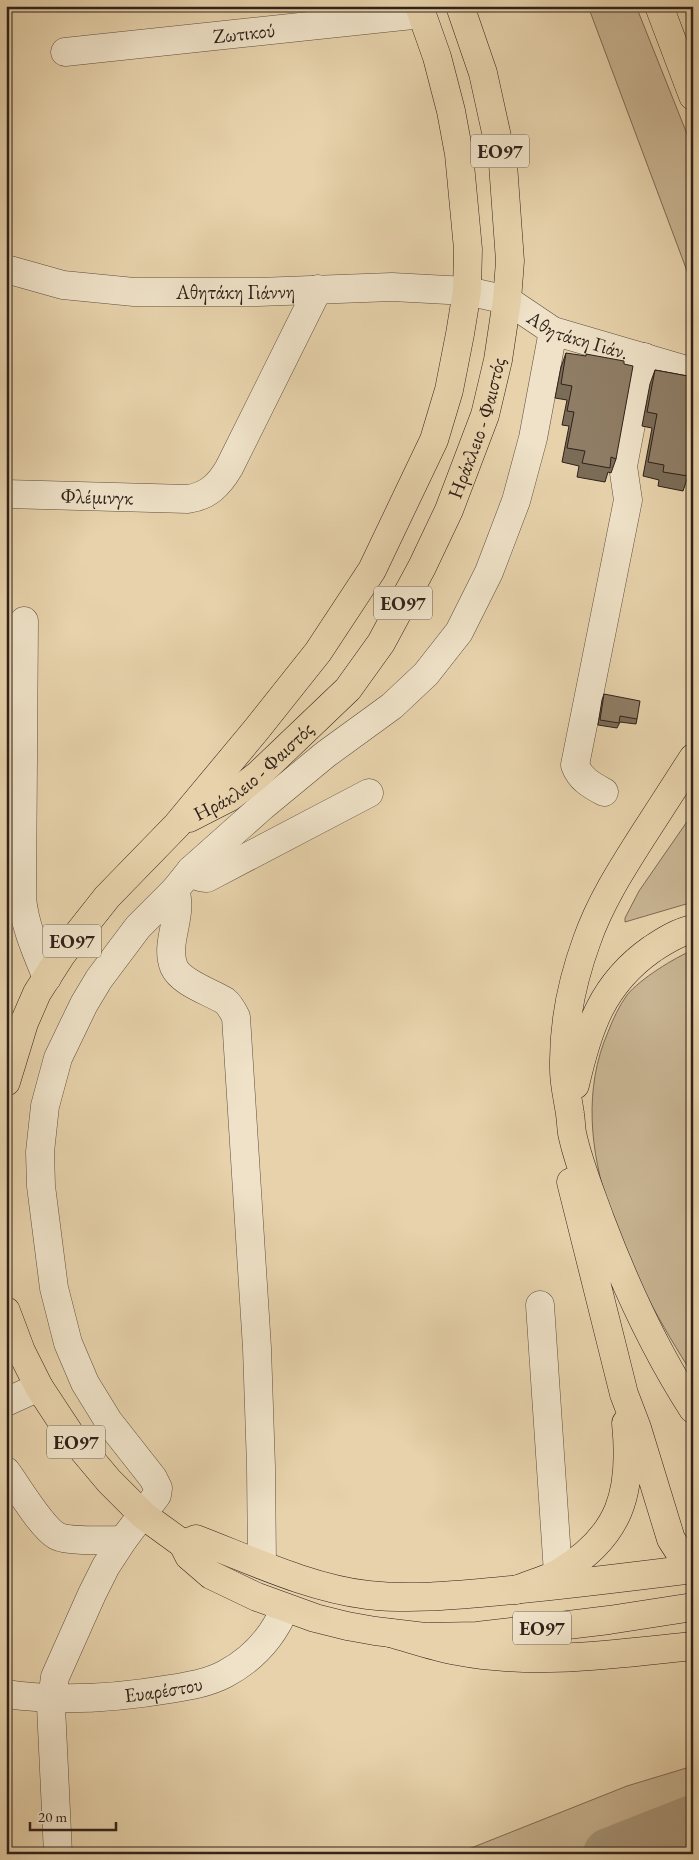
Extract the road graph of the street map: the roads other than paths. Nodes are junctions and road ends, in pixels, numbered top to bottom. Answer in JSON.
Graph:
{"nodes":[{"id":1,"x":460,"y":6,"type":"edge"},
{"id":2,"x":660,"y":6,"type":"edge"},
{"id":3,"x":421,"y":10,"type":"edge"},
{"id":4,"x":65,"y":52,"type":"dead end"},
{"id":5,"x":693,"y":96,"type":"edge"},
{"id":6,"x":6,"y":269,"type":"edge"},
{"id":7,"x":318,"y":289,"type":"junction"},
{"id":8,"x":467,"y":291,"type":"junction"},
{"id":9,"x":507,"y":300,"type":"junction"},
{"id":10,"x":553,"y":331,"type":"junction"},
{"id":11,"x":644,"y":357,"type":"junction"},
{"id":12,"x":693,"y":372,"type":"edge"},
{"id":13,"x":6,"y":494,"type":"edge"},
{"id":14,"x":24,"y":621,"type":"dead end"},
{"id":15,"x":693,"y":758,"type":"edge"},
{"id":16,"x":604,"y":792,"type":"dead end"},
{"id":17,"x":369,"y":793,"type":"dead end"},
{"id":18,"x":177,"y":825,"type":"junction"},
{"id":19,"x":183,"y":880,"type":"junction"},
{"id":20,"x":693,"y":929,"type":"edge"},
{"id":21,"x":46,"y":978,"type":"junction"},
{"id":22,"x":6,"y":1082,"type":"edge"},
{"id":23,"x":571,"y":1123,"type":"junction"},
{"id":24,"x":540,"y":1305,"type":"dead end"},
{"id":25,"x":6,"y":1311,"type":"edge"},
{"id":26,"x":39,"y":1387,"type":"junction"},
{"id":27,"x":624,"y":1394,"type":"junction"},
{"id":28,"x":6,"y":1402,"type":"edge"},
{"id":29,"x":693,"y":1409,"type":"edge"},
{"id":30,"x":6,"y":1471,"type":"edge"},
{"id":31,"x":143,"y":1515,"type":"junction"},
{"id":32,"x":124,"y":1540,"type":"junction"},
{"id":33,"x":184,"y":1544,"type":"junction"},
{"id":34,"x":262,"y":1564,"type":"junction"},
{"id":35,"x":693,"y":1569,"type":"edge"},
{"id":36,"x":558,"y":1573,"type":"junction"},
{"id":37,"x":516,"y":1590,"type":"junction"},
{"id":38,"x":693,"y":1607,"type":"edge"},
{"id":39,"x":285,"y":1608,"type":"junction"},
{"id":40,"x":390,"y":1633,"type":"junction"},
{"id":41,"x":693,"y":1646,"type":"edge"},
{"id":42,"x":6,"y":1694,"type":"edge"},
{"id":43,"x":51,"y":1698,"type":"junction"},
{"id":44,"x":58,"y":1854,"type":"edge"}],
"edges":[{"from":1,"to":9,"type":"main road","name":"Ηράκλειο - Φαιστός","number":"ΕΟ97"},
{"from":2,"to":5,"type":"main road"},
{"from":3,"to":4,"type":"street","name":"Ζωτικού"},
{"from":3,"to":8,"type":"main road","name":"Ηράκλειο - Φαιστός","number":"ΕΟ97"},
{"from":6,"to":7,"type":"street","name":"Αθητάκη Γιάννη"},
{"from":7,"to":8,"type":"street","name":"Αθητάκη Γιάννη"},
{"from":7,"to":13,"type":"street","name":"Φλέμινγκ"},
{"from":8,"to":9,"type":"street","name":"Αθητάκη Γιάν."},
{"from":8,"to":18,"type":"main road","name":"Ηράκλειο - Φαιστός","number":"ΕΟ97"},
{"from":9,"to":10,"type":"street","name":"Αθητάκη Γιάν."},
{"from":9,"to":18,"type":"main road","name":"Ηράκλειο - Φαιστός","number":"ΕΟ97"},
{"from":10,"to":11,"type":"street","name":"Αθητάκη Γιάν."},
{"from":10,"to":19,"type":"street"},
{"from":11,"to":12,"type":"street","name":"Αθητάκη Γιάν."},
{"from":11,"to":16,"type":"street"},
{"from":14,"to":21,"type":"street"},
{"from":15,"to":23,"type":"main road"},
{"from":17,"to":19,"type":"street"},
{"from":18,"to":21,"type":"main road","number":"ΕΟ97"},
{"from":19,"to":31,"type":"street"},
{"from":19,"to":34,"type":"street"},
{"from":20,"to":23,"type":"main road"},
{"from":21,"to":22,"type":"main road","number":"ΕΟ97"},
{"from":23,"to":27,"type":"main road"},
{"from":23,"to":29,"type":"main road"},
{"from":24,"to":36,"type":"street"},
{"from":25,"to":26,"type":"main road","number":"ΕΟ97"},
{"from":26,"to":28,"type":"street"},
{"from":26,"to":31,"type":"main road","number":"ΕΟ97"},
{"from":27,"to":35,"type":"main road"},
{"from":27,"to":36,"type":"main road"},
{"from":30,"to":32,"type":"street"},
{"from":31,"to":32,"type":"street"},
{"from":31,"to":33,"type":"main road","number":"ΕΟ97"},
{"from":32,"to":43,"type":"street"},
{"from":33,"to":34,"type":"main road","number":"ΕΟ97"},
{"from":33,"to":39,"type":"main road","number":"ΕΟ97"},
{"from":34,"to":37,"type":"main road","number":"ΕΟ97"},
{"from":35,"to":37,"type":"main road","number":"ΕΟ97"},
{"from":36,"to":37,"type":"main road"},
{"from":38,"to":40,"type":"main road","number":"ΕΟ97"},
{"from":39,"to":40,"type":"main road","number":"ΕΟ97"},
{"from":39,"to":43,"type":"street","name":"Ευαρέστου"},
{"from":40,"to":41,"type":"main road"},
{"from":42,"to":43,"type":"street","name":"Ευαρέστου"},
{"from":43,"to":44,"type":"street"}]}
